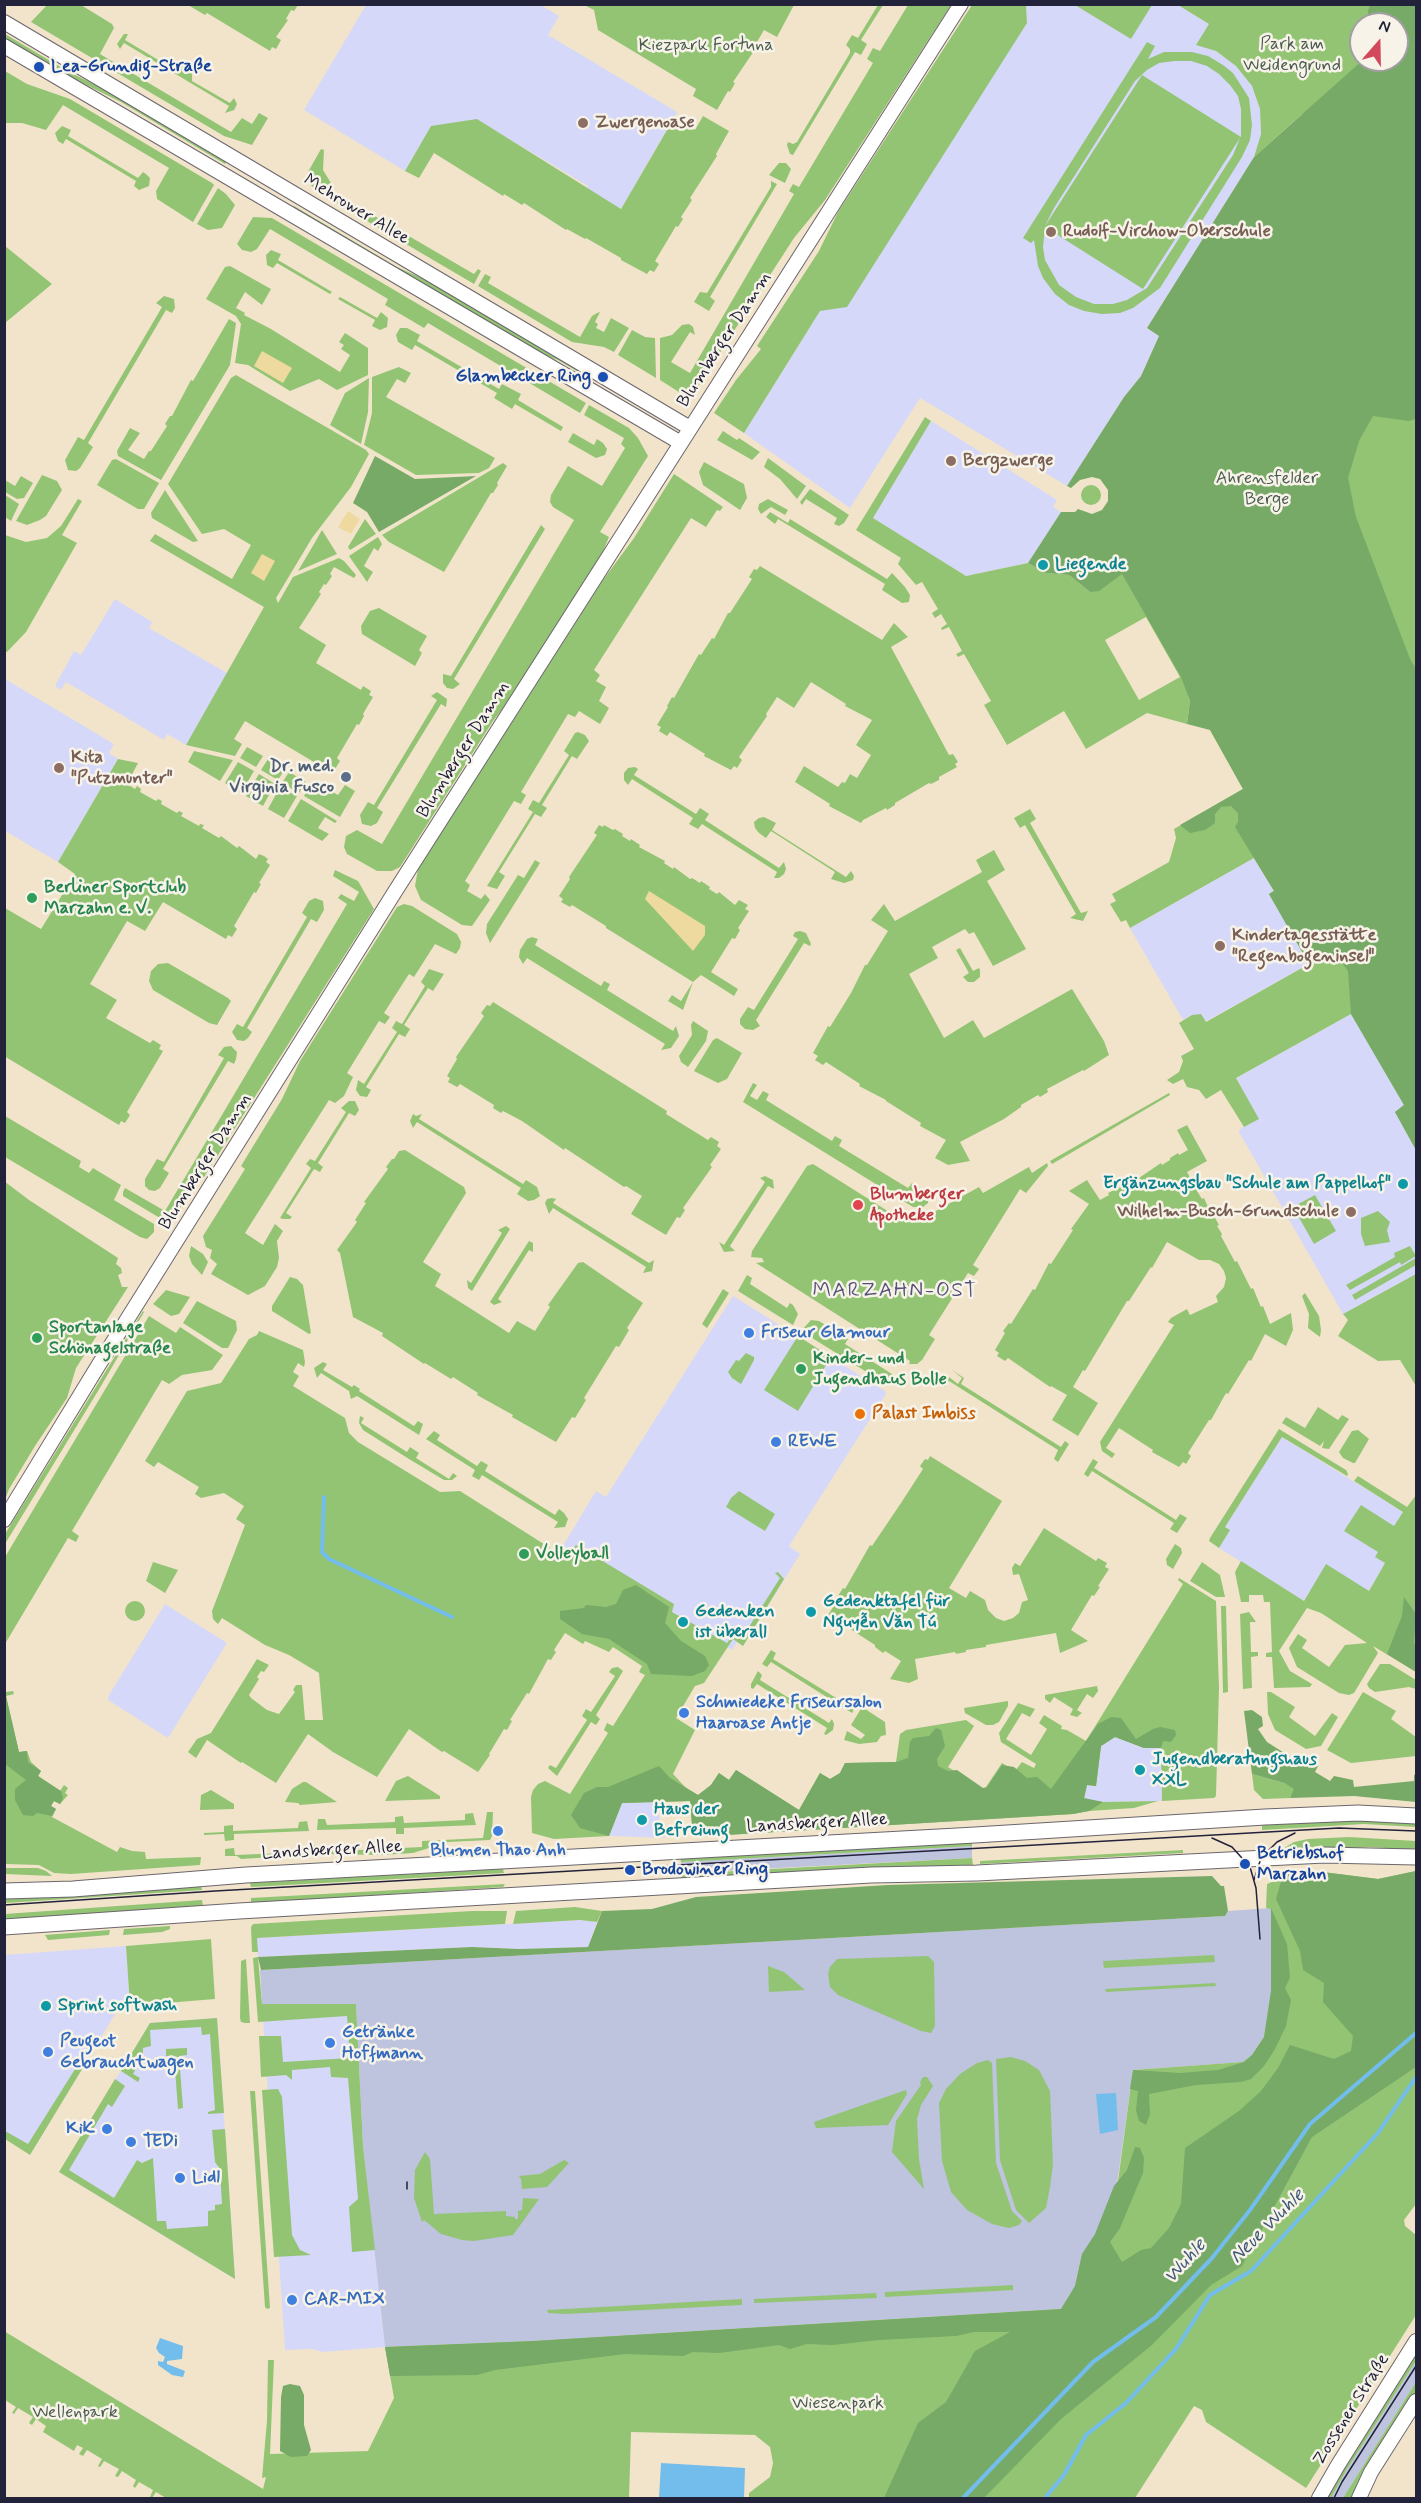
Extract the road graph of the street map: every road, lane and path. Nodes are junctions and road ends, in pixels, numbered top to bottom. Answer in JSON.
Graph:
{"nodes":[{"id":1,"x":961,"y":4,"type":"edge"},
{"id":2,"x":4,"y":22,"type":"edge"},
{"id":3,"x":4,"y":46,"type":"edge"},
{"id":4,"x":690,"y":428,"type":"junction"},
{"id":5,"x":681,"y":443,"type":"junction"},
{"id":6,"x":4,"y":1520,"type":"edge"},
{"id":7,"x":1416,"y":1816,"type":"edge"},
{"id":8,"x":1416,"y":1857,"type":"edge"},
{"id":9,"x":4,"y":1891,"type":"edge"},
{"id":10,"x":4,"y":1927,"type":"edge"},
{"id":11,"x":1416,"y":2342,"type":"edge"},
{"id":12,"x":1416,"y":2401,"type":"edge"},
{"id":13,"x":1319,"y":2499,"type":"edge"},
{"id":14,"x":1359,"y":2499,"type":"edge"}],
"edges":[{"from":1,"to":4,"type":"main road","name":"Blumberger Damm"},
{"from":2,"to":4,"type":"main road","name":"Mehrower Allee"},
{"from":3,"to":5,"type":"main road","name":"Mehrower Allee"},
{"from":4,"to":5,"type":"main road","name":"Blumberger Damm"},
{"from":5,"to":6,"type":"main road","name":"Blumberger Damm"},
{"from":7,"to":9,"type":"main road","name":"Landsberger Allee"},
{"from":8,"to":10,"type":"main road"},
{"from":11,"to":13,"type":"main road","name":"Zossener Straße"},
{"from":12,"to":14,"type":"main road"}]}
